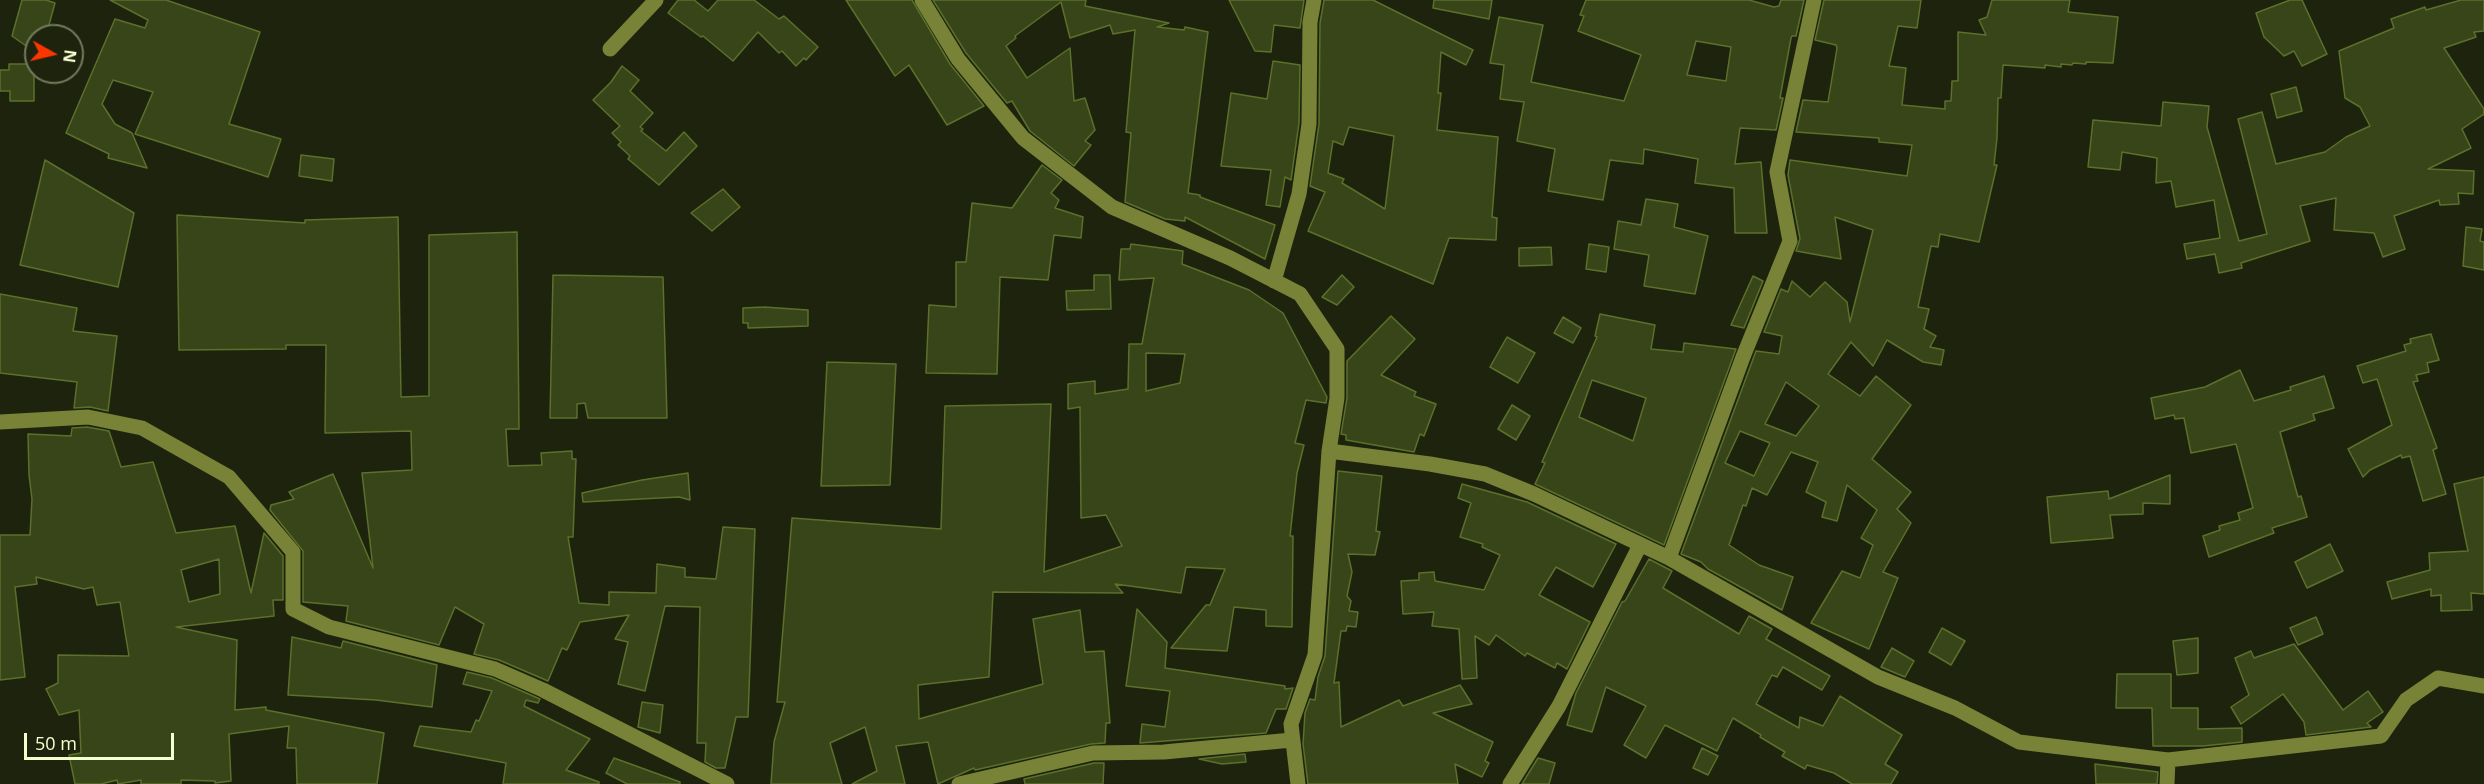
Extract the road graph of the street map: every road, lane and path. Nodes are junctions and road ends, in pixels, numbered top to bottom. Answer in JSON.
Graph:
{"nodes":[{"id":1,"x":656,"y":0,"type":"edge"},
{"id":2,"x":922,"y":0,"type":"edge"},
{"id":3,"x":1314,"y":0,"type":"edge"},
{"id":4,"x":1814,"y":0,"type":"edge"},
{"id":5,"x":610,"y":49,"type":"dead end"},
{"id":6,"x":1274,"y":281,"type":"junction"},
{"id":7,"x":0,"y":422,"type":"edge"},
{"id":8,"x":1329,"y":450,"type":"junction"},
{"id":9,"x":1640,"y":545,"type":"junction"},
{"id":10,"x":1669,"y":558,"type":"junction"},
{"id":11,"x":2484,"y":686,"type":"edge"},
{"id":12,"x":1292,"y":740,"type":"junction"},
{"id":13,"x":2168,"y":760,"type":"junction"},
{"id":14,"x":728,"y":784,"type":"edge"},
{"id":15,"x":959,"y":784,"type":"edge"},
{"id":16,"x":1298,"y":784,"type":"edge"},
{"id":17,"x":1510,"y":784,"type":"edge"},
{"id":18,"x":2167,"y":784,"type":"edge"}],
"edges":[{"from":1,"to":5,"type":"street"},
{"from":2,"to":6,"type":"street"},
{"from":3,"to":6,"type":"street"},
{"from":4,"to":10,"type":"street"},
{"from":6,"to":8,"type":"street"},
{"from":7,"to":14,"type":"street"},
{"from":8,"to":9,"type":"street"},
{"from":8,"to":12,"type":"street"},
{"from":9,"to":10,"type":"street"},
{"from":9,"to":17,"type":"street"},
{"from":10,"to":13,"type":"street"},
{"from":11,"to":13,"type":"street"},
{"from":12,"to":15,"type":"street"},
{"from":12,"to":16,"type":"street"},
{"from":13,"to":18,"type":"street"}]}
